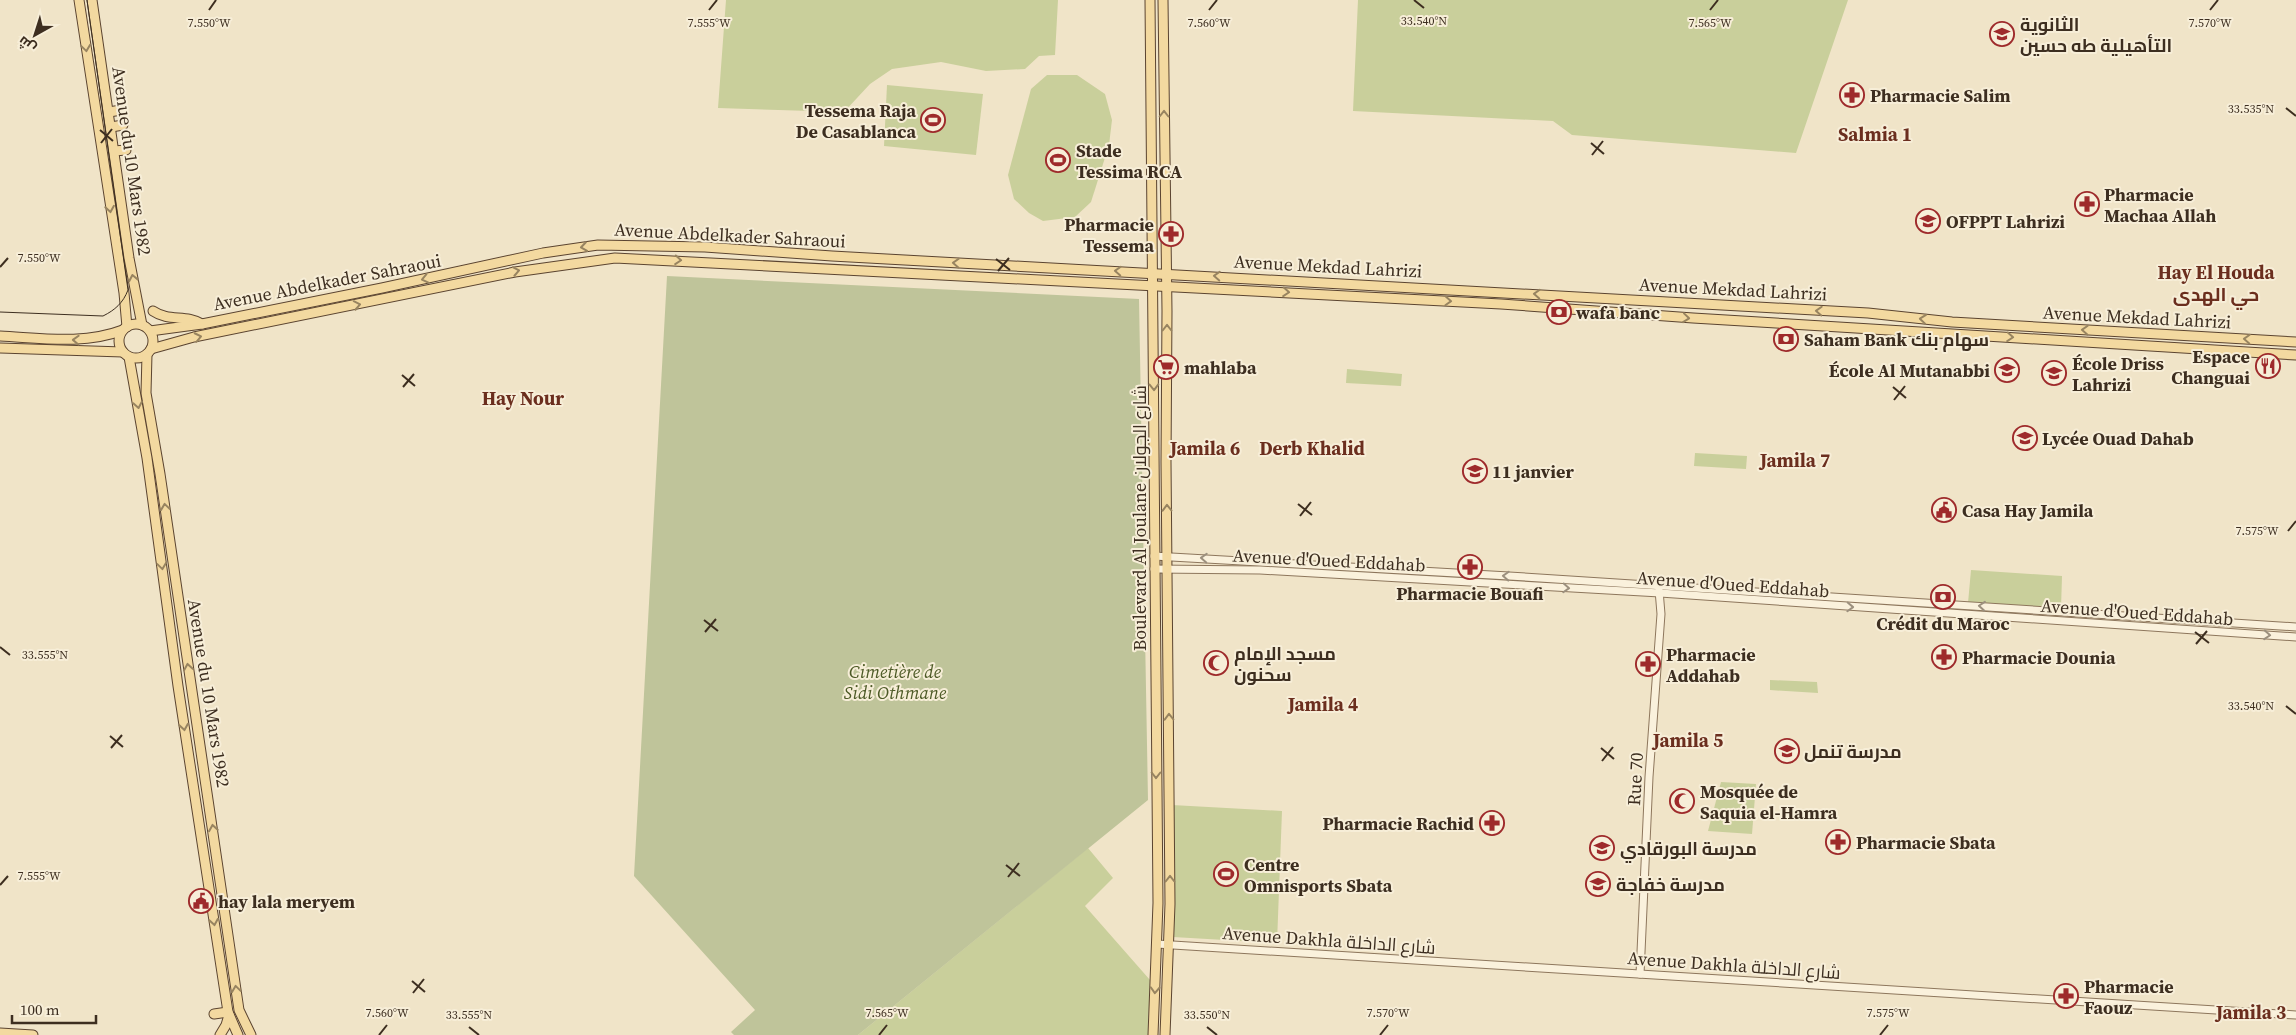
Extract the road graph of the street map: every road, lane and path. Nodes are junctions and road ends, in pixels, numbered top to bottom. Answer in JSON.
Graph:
{"nodes":[{"id":1,"x":79,"y":0,"type":"edge"},
{"id":2,"x":92,"y":0,"type":"edge"},
{"id":3,"x":1150,"y":0,"type":"edge"},
{"id":4,"x":1164,"y":0,"type":"edge"},
{"id":5,"x":121,"y":110,"type":"dead end"},
{"id":6,"x":109,"y":112,"type":"junction"},
{"id":7,"x":123,"y":124,"type":"dead end"},
{"id":8,"x":111,"y":127,"type":"junction"},
{"id":9,"x":126,"y":150,"type":"dead end"},
{"id":10,"x":114,"y":151,"type":"junction"},
{"id":11,"x":777,"y":252,"type":"junction"},
{"id":12,"x":832,"y":256,"type":"junction"},
{"id":13,"x":776,"y":266,"type":"junction"},
{"id":14,"x":831,"y":270,"type":"junction"},
{"id":15,"x":1153,"y":273,"type":"junction"},
{"id":16,"x":1167,"y":274,"type":"junction"},
{"id":17,"x":1153,"y":286,"type":"junction"},
{"id":18,"x":1167,"y":286,"type":"junction"},
{"id":19,"x":153,"y":311,"type":"dead end"},
{"id":20,"x":202,"y":324,"type":"junction"},
{"id":21,"x":142,"y":325,"type":"junction"},
{"id":22,"x":125,"y":329,"type":"junction"},
{"id":23,"x":150,"y":331,"type":"junction"},
{"id":24,"x":0,"y":336,"type":"edge"},
{"id":25,"x":2296,"y":342,"type":"edge"},
{"id":26,"x":0,"y":348,"type":"edge"},
{"id":27,"x":149,"y":352,"type":"junction"},
{"id":28,"x":126,"y":355,"type":"junction"},
{"id":29,"x":2296,"y":355,"type":"edge"},
{"id":30,"x":1154,"y":556,"type":"junction"},
{"id":31,"x":1168,"y":557,"type":"junction"},
{"id":32,"x":1168,"y":568,"type":"junction"},
{"id":33,"x":1154,"y":569,"type":"junction"},
{"id":34,"x":1659,"y":585,"type":"junction"},
{"id":35,"x":1660,"y":593,"type":"junction"},
{"id":36,"x":2296,"y":627,"type":"edge"},
{"id":37,"x":2296,"y":637,"type":"edge"},
{"id":38,"x":1158,"y":903,"type":"junction"},
{"id":39,"x":1170,"y":904,"type":"junction"},
{"id":40,"x":1158,"y":944,"type":"junction"},
{"id":41,"x":1169,"y":946,"type":"junction"},
{"id":42,"x":1640,"y":974,"type":"junction"},
{"id":43,"x":214,"y":1014,"type":"dead end"},
{"id":44,"x":228,"y":1014,"type":"junction"},
{"id":45,"x":2296,"y":1014,"type":"edge"},
{"id":46,"x":249,"y":1032,"type":"edge"},
{"id":47,"x":0,"y":1033,"type":"edge"},
{"id":48,"x":33,"y":1035,"type":"edge"},
{"id":49,"x":220,"y":1035,"type":"edge"},
{"id":50,"x":238,"y":1035,"type":"edge"},
{"id":51,"x":256,"y":1035,"type":"edge"},
{"id":52,"x":1153,"y":1035,"type":"edge"},
{"id":53,"x":1165,"y":1035,"type":"edge"}],
"edges":[{"from":1,"to":22,"type":"main road","name":"Avenue du 10 Mars 1982","one_way":true},
{"from":2,"to":6,"type":"main road","name":"Avenue du 10 Mars 1982"},
{"from":3,"to":15,"type":"main road","name":"Boulevard Al Joulane شارع الجولان"},
{"from":16,"to":4,"type":"main road","name":"Boulevard Al Joulane شارع الجولان","one_way":true},
{"from":5,"to":6,"type":"main road"},
{"from":6,"to":8,"type":"main road","name":"Avenue du 10 Mars 1982"},
{"from":7,"to":8,"type":"main road"},
{"from":8,"to":10,"type":"main road","name":"Avenue du 10 Mars 1982"},
{"from":9,"to":10,"type":"main road"},
{"from":21,"to":10,"type":"main road","name":"Avenue du 10 Mars 1982","one_way":true},
{"from":11,"to":12,"type":"main road","name":"Avenue Abdelkader Sahraoui"},
{"from":11,"to":13,"type":"main road"},
{"from":11,"to":20,"type":"main road","name":"Avenue Abdelkader Sahraoui","one_way":true},
{"from":12,"to":14,"type":"main road"},
{"from":15,"to":12,"type":"main road","name":"Avenue Abdelkader Sahraoui","one_way":true},
{"from":13,"to":14,"type":"main road","name":"Avenue Abdelkader Sahraoui"},
{"from":27,"to":13,"type":"main road","name":"Avenue Abdelkader Sahraoui","one_way":true},
{"from":14,"to":17,"type":"main road","name":"Avenue Abdelkader Sahraoui"},
{"from":15,"to":16,"type":"main road","name":"Avenue Abdelkader Sahraoui"},
{"from":15,"to":17,"type":"main road","name":"Boulevard Al Joulane شارع الجولان"},
{"from":16,"to":18,"type":"main road","name":"Boulevard Al Joulane شارع الجولان"},
{"from":25,"to":16,"type":"main road","name":"Avenue Mekdad Lahrizi","one_way":true},
{"from":17,"to":18,"type":"main road","name":"Avenue Abdelkader Sahraoui"},
{"from":17,"to":30,"type":"main road","name":"Boulevard Al Joulane شارع الجولان","one_way":true},
{"from":18,"to":29,"type":"main road","name":"Avenue Mekdad Lahrizi","one_way":true},
{"from":31,"to":18,"type":"main road","name":"Boulevard Al Joulane شارع الجولان","one_way":true},
{"from":19,"to":20,"type":"main road"},
{"from":20,"to":23,"type":"main road","name":"Avenue Abdelkader Sahraoui"},
{"from":21,"to":22,"type":"main road"},
{"from":21,"to":23,"type":"main road"},
{"from":22,"to":24,"type":"main road","one_way":true},
{"from":22,"to":28,"type":"main road"},
{"from":23,"to":27,"type":"main road"},
{"from":26,"to":28,"type":"main road"},
{"from":27,"to":28,"type":"main road"},
{"from":46,"to":27,"type":"main road","name":"Avenue du 10 Mars 1982","one_way":true},
{"from":28,"to":44,"type":"main road","name":"Avenue du 10 Mars 1982","one_way":true},
{"from":30,"to":31,"type":"street","name":"Avenue d'Oued Eddahab"},
{"from":30,"to":33,"type":"main road","name":"Boulevard Al Joulane شارع الجولان"},
{"from":31,"to":32,"type":"main road","name":"Boulevard Al Joulane شارع الجولان"},
{"from":34,"to":31,"type":"street","name":"Avenue d'Oued Eddahab","one_way":true},
{"from":32,"to":33,"type":"street","name":"Avenue d'Oued Eddahab"},
{"from":32,"to":35,"type":"street","name":"Avenue d'Oued Eddahab","one_way":true},
{"from":39,"to":32,"type":"main road","name":"Boulevard Al Joulane شارع الجولان","one_way":true},
{"from":33,"to":38,"type":"main road","name":"Boulevard Al Joulane شارع الجولان","one_way":true},
{"from":34,"to":35,"type":"street","name":"Rue 70"},
{"from":36,"to":34,"type":"street","name":"Avenue d'Oued Eddahab","one_way":true},
{"from":35,"to":37,"type":"street","name":"Avenue d'Oued Eddahab","one_way":true},
{"from":35,"to":42,"type":"street","name":"Rue 70"},
{"from":38,"to":39,"type":"main road"},
{"from":38,"to":40,"type":"main road","name":"Boulevard Al Joulane شارع الجولان"},
{"from":39,"to":41,"type":"main road","name":"Boulevard Al Joulane شارع الجولان"},
{"from":40,"to":41,"type":"street","name":"Avenue Dakhla شارع الداخلة"},
{"from":40,"to":52,"type":"main road","name":"Boulevard Al Joulane شارع الجولان","one_way":true},
{"from":41,"to":42,"type":"street","name":"Avenue Dakhla شارع الداخلة"},
{"from":41,"to":53,"type":"main road","name":"Boulevard Al Joulane شارع الجولان"},
{"from":42,"to":45,"type":"street","name":"Avenue Dakhla شارع الداخلة"},
{"from":43,"to":44,"type":"main road"},
{"from":44,"to":49,"type":"main road"},
{"from":44,"to":50,"type":"main road","name":"Avenue du 10 Mars 1982"},
{"from":46,"to":51,"type":"main road"},
{"from":47,"to":48,"type":"main road"}]}
